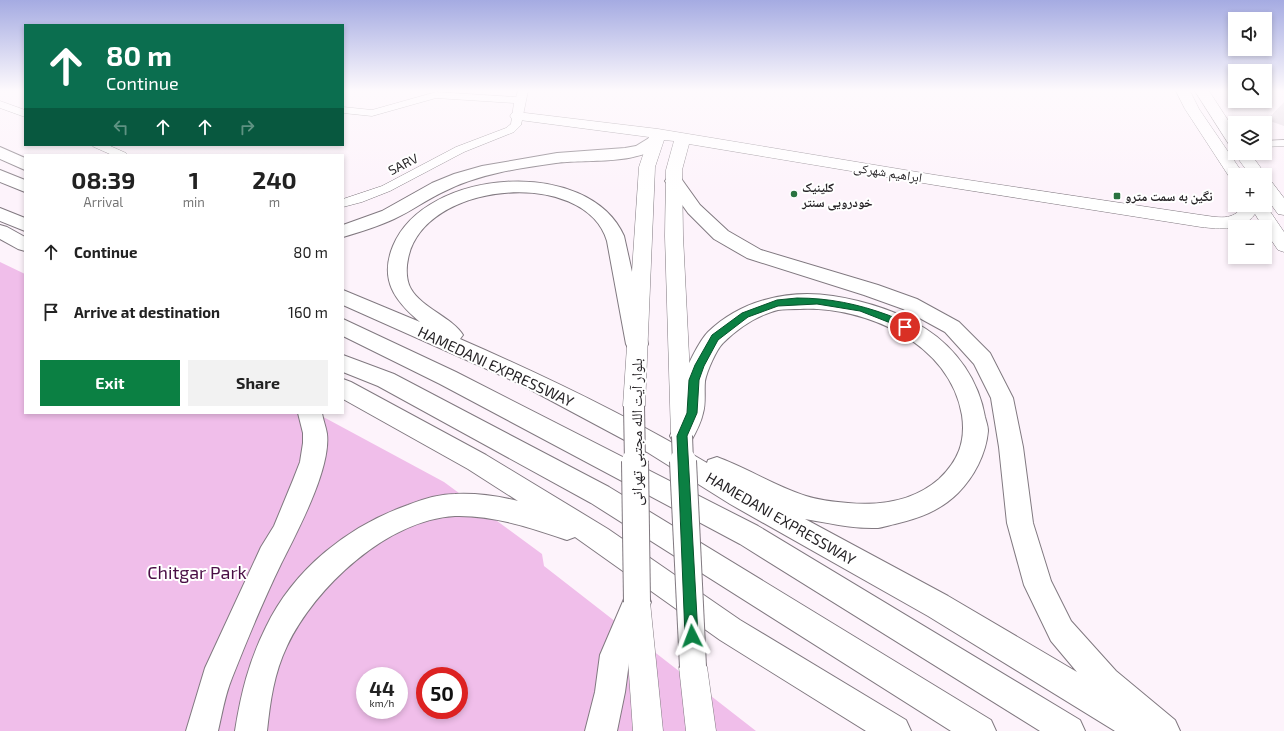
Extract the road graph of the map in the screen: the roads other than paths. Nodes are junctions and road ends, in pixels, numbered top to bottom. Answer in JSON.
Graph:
{"nodes":[{"id":1,"x":513,"y":125,"type":"edge"},
{"id":2,"x":547,"y":125,"type":"edge"},
{"id":3,"x":1203,"y":125,"type":"edge"},
{"id":4,"x":655,"y":143,"type":"junction"},
{"id":5,"x":1284,"y":143,"type":"edge"},
{"id":6,"x":1272,"y":144,"type":"edge"},
{"id":7,"x":105,"y":146,"type":"edge"},
{"id":8,"x":1228,"y":146,"type":"edge"},
{"id":9,"x":680,"y":147,"type":"junction"},
{"id":10,"x":1217,"y":147,"type":"junction"},
{"id":11,"x":0,"y":152,"type":"edge"},
{"id":12,"x":120,"y":154,"type":"edge"},
{"id":13,"x":24,"y":164,"type":"edge"},
{"id":14,"x":1231,"y":168,"type":"edge"},
{"id":15,"x":0,"y":175,"type":"edge"},
{"id":16,"x":674,"y":181,"type":"junction"},
{"id":17,"x":24,"y":187,"type":"edge"},
{"id":18,"x":1272,"y":194,"type":"edge"},
{"id":19,"x":344,"y":203,"type":"edge"},
{"id":20,"x":1284,"y":210,"type":"edge"},
{"id":21,"x":1249,"y":212,"type":"edge"},
{"id":22,"x":1262,"y":212,"type":"edge"},
{"id":23,"x":0,"y":214,"type":"edge"},
{"id":24,"x":24,"y":225,"type":"edge"},
{"id":25,"x":0,"y":231,"type":"edge"},
{"id":26,"x":344,"y":231,"type":"edge"},
{"id":27,"x":1228,"y":234,"type":"edge"},
{"id":28,"x":24,"y":244,"type":"edge"},
{"id":29,"x":1284,"y":246,"type":"edge"},
{"id":30,"x":1272,"y":250,"type":"edge"},
{"id":31,"x":1284,"y":256,"type":"edge"},
{"id":32,"x":344,"y":297,"type":"edge"},
{"id":33,"x":344,"y":327,"type":"edge"},
{"id":34,"x":637,"y":344,"type":"junction"},
{"id":35,"x":344,"y":363,"type":"edge"},
{"id":36,"x":526,"y":377,"type":"junction"},
{"id":37,"x":344,"y":389,"type":"edge"},
{"id":38,"x":310,"y":414,"type":"edge"},
{"id":39,"x":682,"y":436,"type":"junction"},
{"id":40,"x":656,"y":445,"type":"junction"},
{"id":41,"x":599,"y":538,"type":"junction"},
{"id":42,"x":637,"y":602,"type":"junction"},
{"id":43,"x":202,"y":731,"type":"edge"},
{"id":44,"x":251,"y":731,"type":"edge"},
{"id":45,"x":601,"y":731,"type":"edge"},
{"id":46,"x":648,"y":731,"type":"edge"},
{"id":47,"x":701,"y":731,"type":"edge"},
{"id":48,"x":895,"y":731,"type":"edge"},
{"id":49,"x":980,"y":731,"type":"edge"},
{"id":50,"x":1070,"y":731,"type":"edge"},
{"id":51,"x":1143,"y":731,"type":"edge"},
{"id":52,"x":1164,"y":731,"type":"edge"}],
"edges":[{"from":1,"to":19,"type":"street","name":"SARV"},
{"from":2,"to":4,"type":"main road","name":"ابراهیم شهرکی"},
{"from":3,"to":10,"type":"main road"},
{"from":4,"to":9,"type":"main road","name":"ابراهیم شهرکی"},
{"from":4,"to":26,"type":"highway"},
{"from":4,"to":34,"type":"main road","name":"بلوار آیت الله مجتبی تهرانی"},
{"from":5,"to":6,"type":"street"},
{"from":7,"to":12,"type":"street"},
{"from":8,"to":10,"type":"main road"},
{"from":9,"to":16,"type":"main road"},
{"from":9,"to":21,"type":"main road","name":"ابراهیم شهرکی"},
{"from":9,"to":27,"type":"main road","name":"ابراهیم شهرکی"},
{"from":10,"to":14,"type":"main road"},
{"from":11,"to":13,"type":"highway"},
{"from":15,"to":17,"type":"highway"},
{"from":16,"to":39,"type":"main road"},
{"from":16,"to":52,"type":"highway"},
{"from":18,"to":20,"type":"main road"},
{"from":22,"to":29,"type":"main road"},
{"from":23,"to":24,"type":"highway"},
{"from":25,"to":28,"type":"highway"},
{"from":30,"to":31,"type":"main road"},
{"from":32,"to":36,"type":"highway","name":"HAMEDANI EXPRESSWAY"},
{"from":33,"to":50,"type":"highway","name":"HAMEDANI EXPRESSWAY"},
{"from":34,"to":36,"type":"highway"},
{"from":34,"to":42,"type":"main road","name":"بلوار آیت الله مجتبی تهرانی","bridge":true},
{"from":35,"to":49,"type":"highway"},
{"from":36,"to":40,"type":"highway","name":"HAMEDANI EXPRESSWAY"},
{"from":37,"to":41,"type":"highway"},
{"from":38,"to":43,"type":"highway"},
{"from":39,"to":40,"type":"highway"},
{"from":39,"to":47,"type":"main road","bridge":true},
{"from":40,"to":51,"type":"highway","name":"HAMEDANI EXPRESSWAY"},
{"from":41,"to":44,"type":"highway"},
{"from":41,"to":48,"type":"highway"},
{"from":42,"to":45,"type":"highway"},
{"from":42,"to":46,"type":"main road","name":"بلوار آیت الله مجتبی تهرانی"}]}
